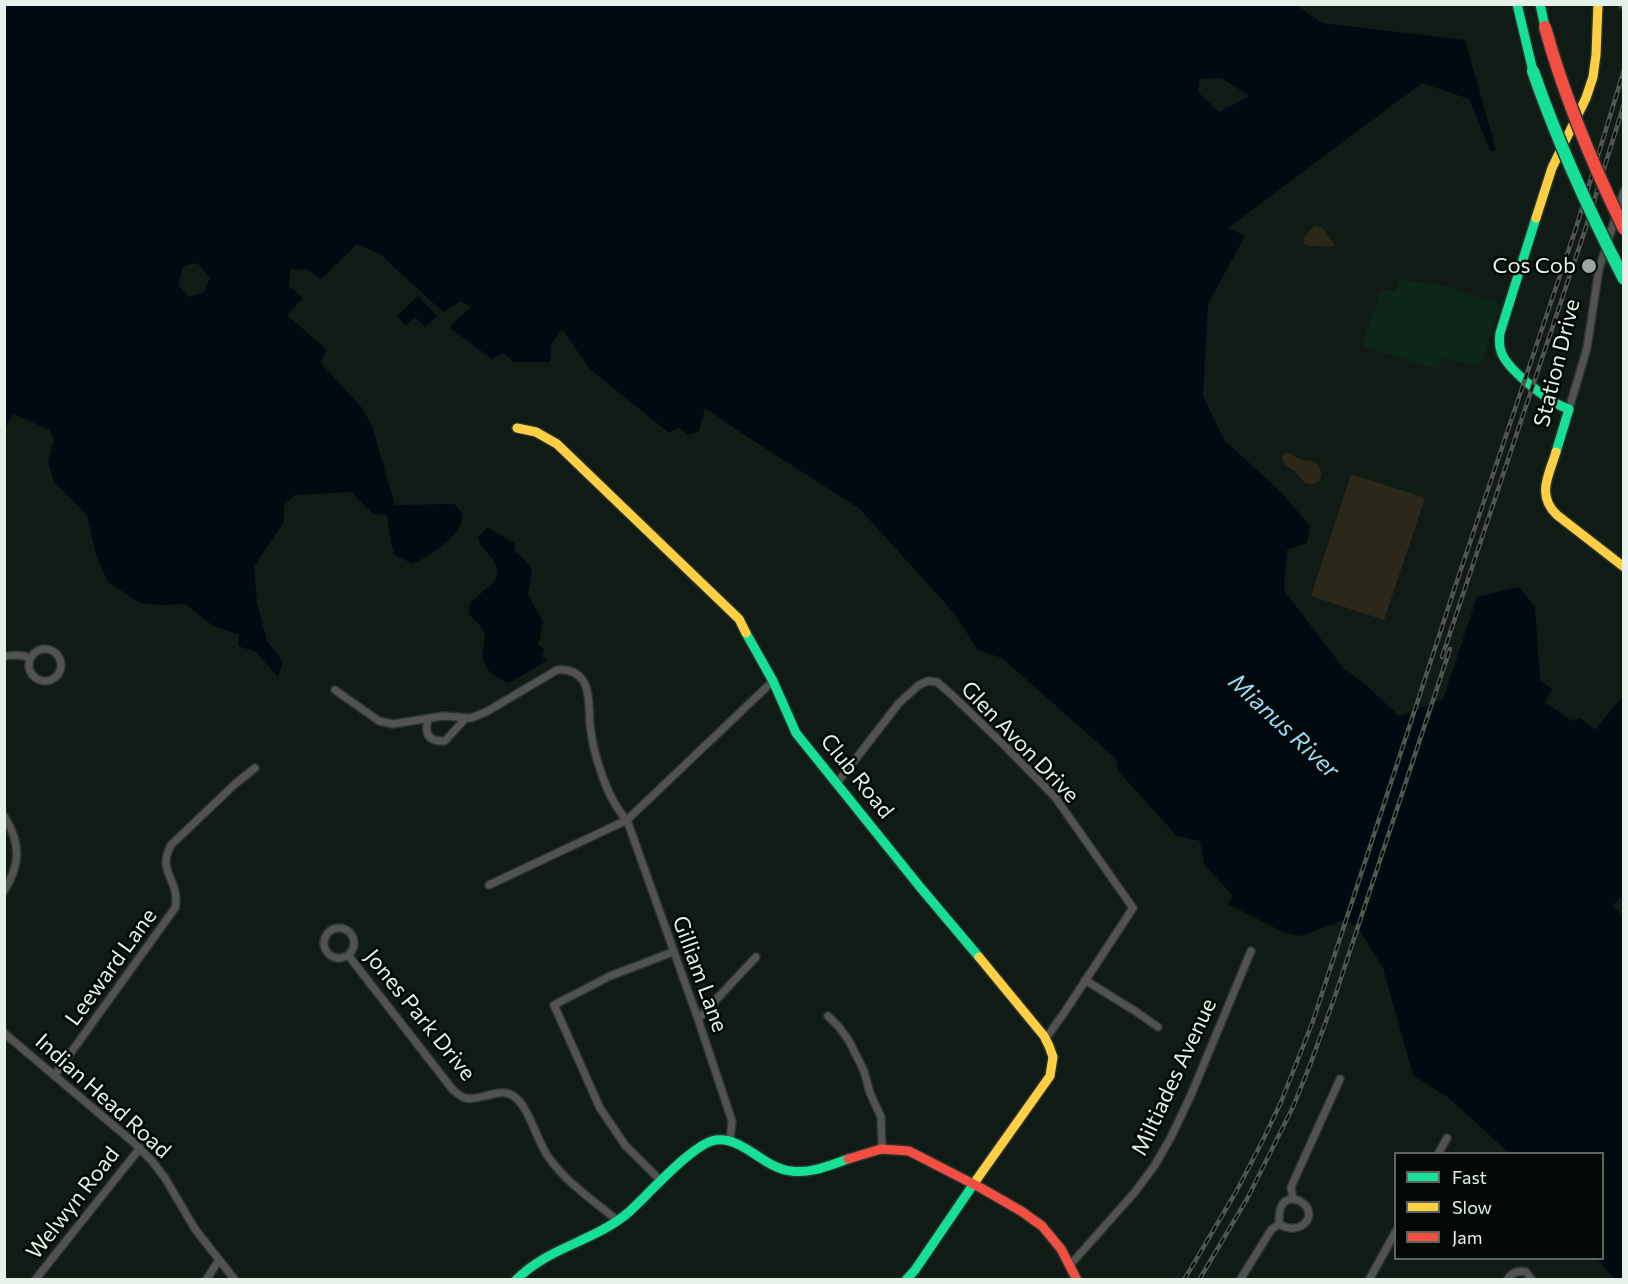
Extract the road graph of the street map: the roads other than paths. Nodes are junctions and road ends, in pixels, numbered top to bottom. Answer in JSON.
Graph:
{"nodes":[{"id":1,"x":1515,"y":4,"type":"edge"},
{"id":2,"x":1541,"y":4,"type":"edge"},
{"id":3,"x":1598,"y":4,"type":"edge"},
{"id":4,"x":1623,"y":191,"type":"edge"},
{"id":5,"x":1623,"y":229,"type":"edge"},
{"id":6,"x":1623,"y":279,"type":"edge"},
{"id":7,"x":1569,"y":409,"type":"junction"},
{"id":8,"x":517,"y":428,"type":"dead end"},
{"id":9,"x":1623,"y":567,"type":"edge"},
{"id":10,"x":4,"y":656,"type":"edge"},
{"id":11,"x":30,"y":659,"type":"junction"},
{"id":12,"x":773,"y":681,"type":"junction"},
{"id":13,"x":335,"y":690,"type":"dead end"},
{"id":14,"x":466,"y":718,"type":"junction"},
{"id":15,"x":428,"y":720,"type":"junction"},
{"id":16,"x":255,"y":768,"type":"dead end"},
{"id":17,"x":837,"y":783,"type":"junction"},
{"id":18,"x":4,"y":816,"type":"edge"},
{"id":19,"x":627,"y":820,"type":"junction"},
{"id":20,"x":489,"y":885,"type":"dead end"},
{"id":21,"x":4,"y":891,"type":"edge"},
{"id":22,"x":1251,"y":951,"type":"dead end"},
{"id":23,"x":673,"y":952,"type":"junction"},
{"id":24,"x":348,"y":956,"type":"junction"},
{"id":25,"x":756,"y":957,"type":"dead end"},
{"id":26,"x":1085,"y":980,"type":"junction"},
{"id":27,"x":828,"y":1016,"type":"dead end"},
{"id":28,"x":698,"y":1019,"type":"junction"},
{"id":29,"x":1158,"y":1027,"type":"dead end"},
{"id":30,"x":4,"y":1032,"type":"edge"},
{"id":31,"x":1046,"y":1038,"type":"junction"},
{"id":32,"x":54,"y":1076,"type":"junction"},
{"id":33,"x":1340,"y":1079,"type":"dead end"},
{"id":34,"x":1447,"y":1138,"type":"dead end"},
{"id":35,"x":730,"y":1140,"type":"junction"},
{"id":36,"x":140,"y":1148,"type":"junction"},
{"id":37,"x":882,"y":1149,"type":"junction"},
{"id":38,"x":1439,"y":1152,"type":"edge"},
{"id":39,"x":661,"y":1181,"type":"junction"},
{"id":40,"x":973,"y":1185,"type":"junction"},
{"id":41,"x":1293,"y":1199,"type":"junction"},
{"id":42,"x":618,"y":1221,"type":"junction"},
{"id":43,"x":1279,"y":1224,"type":"junction"},
{"id":44,"x":1394,"y":1233,"type":"edge"},
{"id":45,"x":219,"y":1260,"type":"junction"},
{"id":46,"x":1070,"y":1265,"type":"junction"},
{"id":47,"x":912,"y":1276,"type":"edge"},
{"id":48,"x":35,"y":1280,"type":"edge"},
{"id":49,"x":206,"y":1280,"type":"edge"},
{"id":50,"x":235,"y":1280,"type":"edge"},
{"id":51,"x":516,"y":1280,"type":"edge"},
{"id":52,"x":1077,"y":1280,"type":"edge"},
{"id":53,"x":1240,"y":1280,"type":"edge"},
{"id":54,"x":1369,"y":1280,"type":"edge"},
{"id":55,"x":1507,"y":1280,"type":"edge"},
{"id":56,"x":1532,"y":1280,"type":"edge"}],
"edges":[{"from":1,"to":6,"type":"main road","bridge":true},
{"from":2,"to":5,"type":"main road","bridge":true},
{"from":3,"to":7,"type":"main road"},
{"from":4,"to":7,"type":"street","name":"Station Drive"},
{"from":7,"to":9,"type":"main road","name":"Station Drive"},
{"from":8,"to":12,"type":"main road","name":"Club Road"},
{"from":10,"to":11,"type":"street"},
{"from":11,"to":11,"type":"street"},
{"from":12,"to":17,"type":"main road","name":"Club Road"},
{"from":12,"to":19,"type":"street"},
{"from":13,"to":15,"type":"street"},
{"from":14,"to":15,"type":"street"},
{"from":14,"to":15,"type":"street"},
{"from":14,"to":19,"type":"street","name":"Gilliam Lane"},
{"from":16,"to":32,"type":"street","name":"Leeward Lane"},
{"from":17,"to":26,"type":"street","name":"Glen Avon Drive"},
{"from":17,"to":31,"type":"main road","name":"Club Road"},
{"from":18,"to":21,"type":"street"},
{"from":19,"to":20,"type":"street"},
{"from":19,"to":23,"type":"street","name":"Gilliam Lane"},
{"from":22,"to":46,"type":"street","name":"Miltiades Avenue"},
{"from":23,"to":28,"type":"street","name":"Gilliam Lane"},
{"from":23,"to":39,"type":"street"},
{"from":24,"to":24,"type":"street","name":"Jones Park Drive"},
{"from":24,"to":42,"type":"street","name":"Jones Park Drive"},
{"from":25,"to":28,"type":"street"},
{"from":26,"to":29,"type":"street"},
{"from":26,"to":31,"type":"street","name":"Glen Avon Drive"},
{"from":27,"to":37,"type":"street"},
{"from":28,"to":35,"type":"street","name":"Gilliam Lane"},
{"from":30,"to":32,"type":"street","name":"Indian Head Road"},
{"from":31,"to":40,"type":"main road","name":"Club Road"},
{"from":32,"to":36,"type":"street","name":"Indian Head Road"},
{"from":33,"to":41,"type":"street"},
{"from":34,"to":38,"type":"street"},
{"from":35,"to":37,"type":"main road"},
{"from":35,"to":39,"type":"main road"},
{"from":36,"to":45,"type":"street","name":"Indian Head Road"},
{"from":36,"to":48,"type":"street","name":"Welwyn Road"},
{"from":37,"to":40,"type":"main road"},
{"from":39,"to":42,"type":"main road"},
{"from":40,"to":46,"type":"main road"},
{"from":40,"to":47,"type":"main road","name":"Club Road"},
{"from":41,"to":43,"type":"street"},
{"from":41,"to":43,"type":"street"},
{"from":42,"to":51,"type":"main road"},
{"from":43,"to":53,"type":"street"},
{"from":44,"to":54,"type":"street"},
{"from":45,"to":49,"type":"street"},
{"from":45,"to":50,"type":"street","name":"Indian Head Road"},
{"from":46,"to":52,"type":"main road"},
{"from":55,"to":56,"type":"street"}]}
